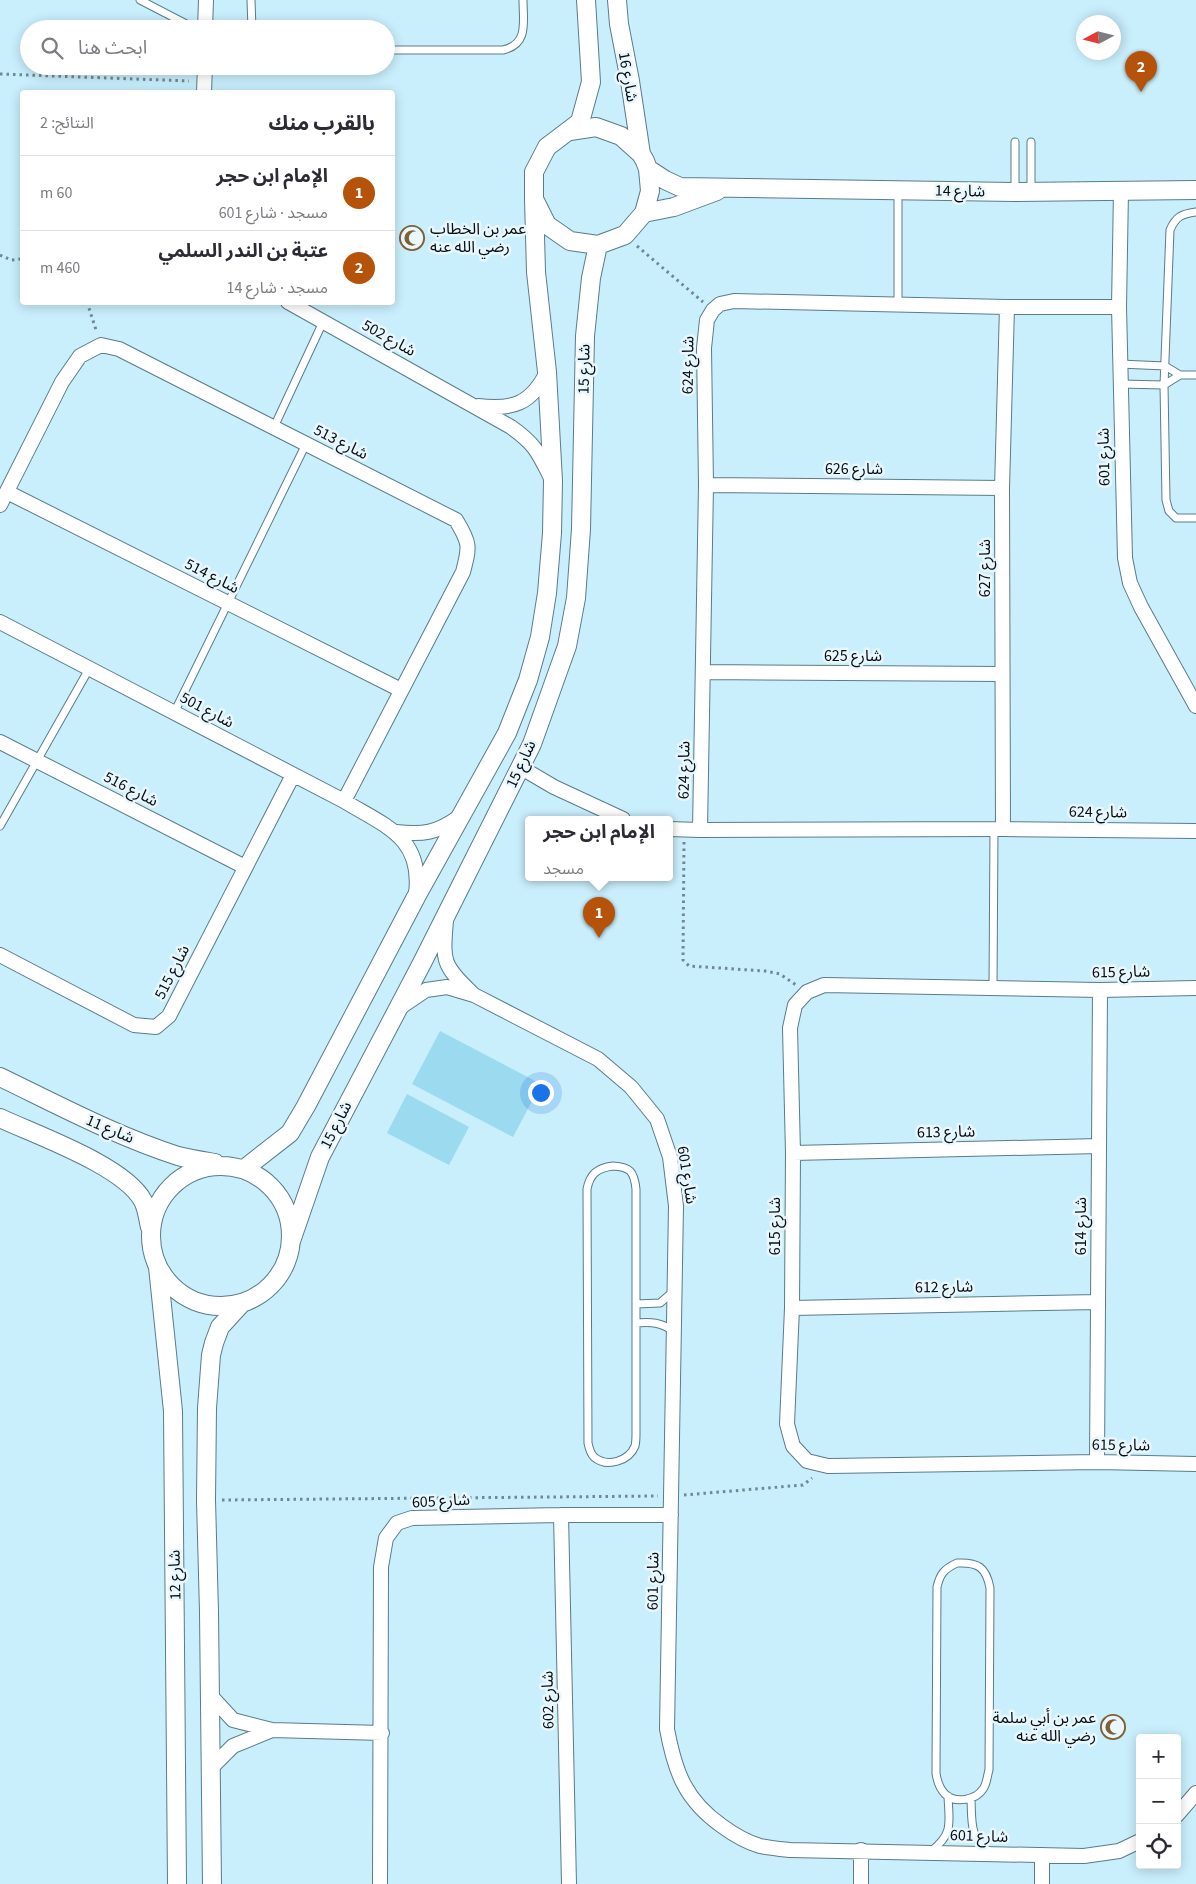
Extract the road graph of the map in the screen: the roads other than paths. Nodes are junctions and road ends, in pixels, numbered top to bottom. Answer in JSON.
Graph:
{"nodes":[{"id":1,"x":140,"y":0,"type":"edge"},
{"id":2,"x":206,"y":0,"type":"edge"},
{"id":3,"x":251,"y":0,"type":"edge"},
{"id":4,"x":523,"y":0,"type":"edge"},
{"id":5,"x":586,"y":0,"type":"edge"},
{"id":6,"x":617,"y":0,"type":"edge"},
{"id":7,"x":179,"y":20,"type":"edge"},
{"id":8,"x":205,"y":20,"type":"edge"},
{"id":9,"x":252,"y":20,"type":"edge"},
{"id":10,"x":395,"y":50,"type":"edge"},
{"id":11,"x":570,"y":131,"type":"junction"},
{"id":12,"x":1015,"y":142,"type":"dead end"},
{"id":13,"x":1032,"y":142,"type":"dead end"},
{"id":14,"x":644,"y":161,"type":"junction"},
{"id":15,"x":725,"y":188,"type":"junction"},
{"id":16,"x":898,"y":190,"type":"junction"},
{"id":17,"x":1196,"y":190,"type":"edge"},
{"id":18,"x":1122,"y":191,"type":"junction"},
{"id":19,"x":1023,"y":192,"type":"junction"},
{"id":20,"x":534,"y":200,"type":"junction"},
{"id":21,"x":1196,"y":212,"type":"edge"},
{"id":22,"x":644,"y":213,"type":"junction"},
{"id":23,"x":598,"y":245,"type":"junction"},
{"id":24,"x":293,"y":305,"type":"edge"},
{"id":25,"x":898,"y":305,"type":"junction"},
{"id":26,"x":1119,"y":306,"type":"junction"},
{"id":27,"x":1007,"y":307,"type":"junction"},
{"id":28,"x":324,"y":322,"type":"junction"},
{"id":29,"x":1120,"y":364,"type":"junction"},
{"id":30,"x":1165,"y":366,"type":"junction"},
{"id":31,"x":547,"y":372,"type":"junction"},
{"id":32,"x":1180,"y":375,"type":"junction"},
{"id":33,"x":1196,"y":375,"type":"edge"},
{"id":34,"x":1120,"y":384,"type":"junction"},
{"id":35,"x":1164,"y":385,"type":"junction"},
{"id":36,"x":472,"y":405,"type":"junction"},
{"id":37,"x":274,"y":427,"type":"junction"},
{"id":38,"x":306,"y":444,"type":"junction"},
{"id":39,"x":553,"y":481,"type":"junction"},
{"id":40,"x":706,"y":485,"type":"junction"},
{"id":41,"x":1002,"y":488,"type":"junction"},
{"id":42,"x":7,"y":492,"type":"junction"},
{"id":43,"x":0,"y":505,"type":"edge"},
{"id":44,"x":1196,"y":518,"type":"edge"},
{"id":45,"x":228,"y":603,"type":"junction"},
{"id":46,"x":0,"y":622,"type":"edge"},
{"id":47,"x":89,"y":669,"type":"junction"},
{"id":48,"x":704,"y":672,"type":"junction"},
{"id":49,"x":1002,"y":674,"type":"junction"},
{"id":50,"x":401,"y":690,"type":"junction"},
{"id":51,"x":1196,"y":706,"type":"edge"},
{"id":52,"x":174,"y":713,"type":"junction"},
{"id":53,"x":0,"y":742,"type":"edge"},
{"id":54,"x":37,"y":761,"type":"junction"},
{"id":55,"x":520,"y":767,"type":"junction"},
{"id":56,"x":293,"y":775,"type":"junction"},
{"id":57,"x":344,"y":801,"type":"junction"},
{"id":58,"x":617,"y":816,"type":"edge"},
{"id":59,"x":459,"y":817,"type":"junction"},
{"id":60,"x":0,"y":826,"type":"edge"},
{"id":61,"x":673,"y":829,"type":"edge"},
{"id":62,"x":999,"y":829,"type":"junction"},
{"id":63,"x":700,"y":830,"type":"junction"},
{"id":64,"x":1196,"y":831,"type":"edge"},
{"id":65,"x":396,"y":832,"type":"junction"},
{"id":66,"x":245,"y":867,"type":"junction"},
{"id":67,"x":416,"y":897,"type":"junction"},
{"id":68,"x":447,"y":914,"type":"junction"},
{"id":69,"x":0,"y":955,"type":"edge"},
{"id":70,"x":993,"y":988,"type":"junction"},
{"id":71,"x":1196,"y":988,"type":"edge"},
{"id":72,"x":1100,"y":990,"type":"junction"},
{"id":73,"x":474,"y":995,"type":"junction"},
{"id":74,"x":398,"y":1009,"type":"junction"},
{"id":75,"x":0,"y":1077,"type":"edge"},
{"id":76,"x":0,"y":1118,"type":"edge"},
{"id":77,"x":1099,"y":1146,"type":"junction"},
{"id":78,"x":793,"y":1153,"type":"junction"},
{"id":79,"x":225,"y":1166,"type":"junction"},
{"id":80,"x":244,"y":1170,"type":"junction"},
{"id":81,"x":151,"y":1232,"type":"junction"},
{"id":82,"x":291,"y":1241,"type":"junction"},
{"id":83,"x":158,"y":1267,"type":"junction"},
{"id":84,"x":675,"y":1291,"type":"junction"},
{"id":85,"x":1098,"y":1302,"type":"junction"},
{"id":86,"x":242,"y":1304,"type":"junction"},
{"id":87,"x":636,"y":1304,"type":"junction"},
{"id":88,"x":792,"y":1308,"type":"junction"},
{"id":89,"x":636,"y":1323,"type":"junction"},
{"id":90,"x":674,"y":1332,"type":"junction"},
{"id":91,"x":1097,"y":1462,"type":"junction"},
{"id":92,"x":1196,"y":1464,"type":"edge"},
{"id":93,"x":561,"y":1515,"type":"junction"},
{"id":94,"x":671,"y":1515,"type":"junction"},
{"id":95,"x":210,"y":1695,"type":"junction"},
{"id":96,"x":272,"y":1730,"type":"junction"},
{"id":97,"x":382,"y":1733,"type":"junction"},
{"id":98,"x":212,"y":1766,"type":"junction"},
{"id":99,"x":1196,"y":1793,"type":"edge"},
{"id":100,"x":948,"y":1796,"type":"junction"},
{"id":101,"x":971,"y":1798,"type":"junction"},
{"id":102,"x":1181,"y":1810,"type":"edge"},
{"id":103,"x":1136,"y":1843,"type":"edge"},
{"id":104,"x":861,"y":1850,"type":"junction"},
{"id":105,"x":930,"y":1852,"type":"junction"},
{"id":106,"x":992,"y":1854,"type":"junction"},
{"id":107,"x":1042,"y":1855,"type":"junction"},
{"id":108,"x":177,"y":1884,"type":"edge"},
{"id":109,"x":212,"y":1884,"type":"edge"},
{"id":110,"x":380,"y":1884,"type":"edge"},
{"id":111,"x":569,"y":1884,"type":"edge"},
{"id":112,"x":860,"y":1884,"type":"edge"},
{"id":113,"x":1042,"y":1884,"type":"edge"}],
"edges":[{"from":1,"to":7,"type":"lane"},
{"from":2,"to":8,"type":"street"},
{"from":3,"to":9,"type":"lane"},
{"from":4,"to":10,"type":"lane"},
{"from":5,"to":11,"type":"street"},
{"from":6,"to":14,"type":"street","name":"شارع 16"},
{"from":11,"to":14,"type":"street"},
{"from":11,"to":20,"type":"street"},
{"from":12,"to":19,"type":"lane"},
{"from":13,"to":19,"type":"lane"},
{"from":14,"to":15,"type":"street","name":"شارع 14"},
{"from":14,"to":22,"type":"street"},
{"from":15,"to":16,"type":"street","name":"شارع 14"},
{"from":15,"to":22,"type":"street","name":"شارع 14"},
{"from":16,"to":19,"type":"street","name":"شارع 14"},
{"from":16,"to":25,"type":"lane"},
{"from":17,"to":18,"type":"street","name":"شارع 14"},
{"from":18,"to":19,"type":"street","name":"شارع 14"},
{"from":18,"to":26,"type":"street","name":"شارع 601"},
{"from":20,"to":23,"type":"street"},
{"from":20,"to":31,"type":"street","name":"شارع 15"},
{"from":21,"to":30,"type":"lane"},
{"from":22,"to":23,"type":"street"},
{"from":23,"to":55,"type":"street","name":"شارع 15"},
{"from":24,"to":28,"type":"street","name":"شارع 502"},
{"from":25,"to":27,"type":"street"},
{"from":25,"to":40,"type":"street","name":"شارع 624"},
{"from":26,"to":27,"type":"street"},
{"from":26,"to":29,"type":"street","name":"شارع 601"},
{"from":27,"to":41,"type":"street","name":"شارع 627"},
{"from":28,"to":36,"type":"street","name":"شارع 502"},
{"from":28,"to":37,"type":"lane"},
{"from":29,"to":30,"type":"lane"},
{"from":29,"to":34,"type":"street","name":"شارع 601"},
{"from":30,"to":32,"type":"lane"},
{"from":30,"to":35,"type":"lane"},
{"from":31,"to":36,"type":"street","name":"شارع 502"},
{"from":31,"to":39,"type":"street","name":"شارع 15"},
{"from":32,"to":33,"type":"lane"},
{"from":32,"to":35,"type":"lane"},
{"from":34,"to":35,"type":"lane"},
{"from":34,"to":51,"type":"street","name":"شارع 601"},
{"from":35,"to":44,"type":"lane"},
{"from":36,"to":39,"type":"street","name":"شارع 502"},
{"from":37,"to":38,"type":"street","name":"شارع 513"},
{"from":37,"to":42,"type":"street","name":"شارع 513"},
{"from":38,"to":45,"type":"lane"},
{"from":38,"to":50,"type":"street","name":"شارع 513"},
{"from":39,"to":59,"type":"street","name":"شارع 15"},
{"from":40,"to":41,"type":"street","name":"شارع 626"},
{"from":40,"to":48,"type":"street","name":"شارع 624"},
{"from":41,"to":49,"type":"street","name":"شارع 627"},
{"from":42,"to":43,"type":"street"},
{"from":42,"to":45,"type":"street","name":"شارع 514"},
{"from":45,"to":50,"type":"street","name":"شارع 514"},
{"from":45,"to":52,"type":"lane"},
{"from":46,"to":47,"type":"street","name":"شارع 501"},
{"from":47,"to":52,"type":"street","name":"شارع 501"},
{"from":47,"to":54,"type":"lane"},
{"from":48,"to":49,"type":"street","name":"شارع 625"},
{"from":48,"to":63,"type":"street","name":"شارع 624"},
{"from":49,"to":62,"type":"street","name":"شارع 627"},
{"from":50,"to":57,"type":"street","name":"شارع 513"},
{"from":52,"to":56,"type":"street","name":"شارع 501"},
{"from":53,"to":54,"type":"street","name":"شارع 516"},
{"from":54,"to":60,"type":"lane"},
{"from":54,"to":66,"type":"street","name":"شارع 516"},
{"from":55,"to":58,"type":"street"},
{"from":55,"to":68,"type":"street","name":"شارع 15"},
{"from":56,"to":57,"type":"street","name":"شارع 501"},
{"from":56,"to":66,"type":"street","name":"شارع 515"},
{"from":57,"to":65,"type":"street","name":"شارع 501"},
{"from":59,"to":65,"type":"street","name":"شارع 501"},
{"from":59,"to":67,"type":"street","name":"شارع 15"},
{"from":61,"to":63,"type":"street","name":"شارع 624"},
{"from":62,"to":63,"type":"street","name":"شارع 624"},
{"from":62,"to":64,"type":"street","name":"شارع 624"},
{"from":62,"to":70,"type":"lane"},
{"from":65,"to":67,"type":"street","name":"شارع 501"},
{"from":66,"to":69,"type":"street","name":"شارع 515"},
{"from":67,"to":80,"type":"street","name":"شارع 15"},
{"from":68,"to":73,"type":"street","name":"شارع 601"},
{"from":68,"to":74,"type":"street","name":"شارع 15"},
{"from":70,"to":72,"type":"street","name":"شارع 615"},
{"from":70,"to":78,"type":"street","name":"شارع 615"},
{"from":71,"to":72,"type":"street","name":"شارع 615"},
{"from":72,"to":77,"type":"street","name":"شارع 614"},
{"from":73,"to":74,"type":"street","name":"شارع 601"},
{"from":73,"to":84,"type":"street","name":"شارع 601"},
{"from":74,"to":82,"type":"street","name":"شارع 15"},
{"from":75,"to":79,"type":"street","name":"شارع 11"},
{"from":76,"to":81,"type":"street"},
{"from":77,"to":78,"type":"street","name":"شارع 613"},
{"from":77,"to":85,"type":"street","name":"شارع 614"},
{"from":78,"to":88,"type":"street","name":"شارع 615"},
{"from":79,"to":80,"type":"street"},
{"from":79,"to":81,"type":"street"},
{"from":80,"to":82,"type":"street"},
{"from":81,"to":83,"type":"street"},
{"from":82,"to":86,"type":"street"},
{"from":83,"to":86,"type":"street"},
{"from":83,"to":108,"type":"street","name":"شارع 12"},
{"from":84,"to":87,"type":"lane"},
{"from":84,"to":90,"type":"street","name":"شارع 601"},
{"from":85,"to":88,"type":"street","name":"شارع 612"},
{"from":85,"to":91,"type":"street","name":"شارع 614"},
{"from":86,"to":95,"type":"street","name":"شارع 12"},
{"from":87,"to":89,"type":"lane"},
{"from":87,"to":89,"type":"lane"},
{"from":88,"to":91,"type":"street","name":"شارع 615"},
{"from":89,"to":90,"type":"lane"},
{"from":90,"to":94,"type":"street","name":"شارع 601"},
{"from":91,"to":92,"type":"street","name":"شارع 615"},
{"from":93,"to":94,"type":"street","name":"شارع 605"},
{"from":93,"to":97,"type":"street","name":"شارع 605"},
{"from":93,"to":111,"type":"street","name":"شارع 602"},
{"from":94,"to":104,"type":"street","name":"شارع 601"},
{"from":95,"to":96,"type":"street"},
{"from":95,"to":98,"type":"street","name":"شارع 12"},
{"from":96,"to":97,"type":"street"},
{"from":96,"to":98,"type":"street"},
{"from":97,"to":110,"type":"street","name":"شارع 605"},
{"from":98,"to":109,"type":"street","name":"شارع 12"},
{"from":99,"to":102,"type":"street"},
{"from":100,"to":101,"type":"lane"},
{"from":100,"to":101,"type":"lane"},
{"from":100,"to":105,"type":"lane"},
{"from":101,"to":106,"type":"lane"},
{"from":103,"to":107,"type":"street","name":"شارع 601"},
{"from":104,"to":105,"type":"street","name":"شارع 601"},
{"from":104,"to":112,"type":"street"},
{"from":105,"to":106,"type":"street","name":"شارع 601"},
{"from":106,"to":107,"type":"street","name":"شارع 601"},
{"from":107,"to":113,"type":"street"}]}
